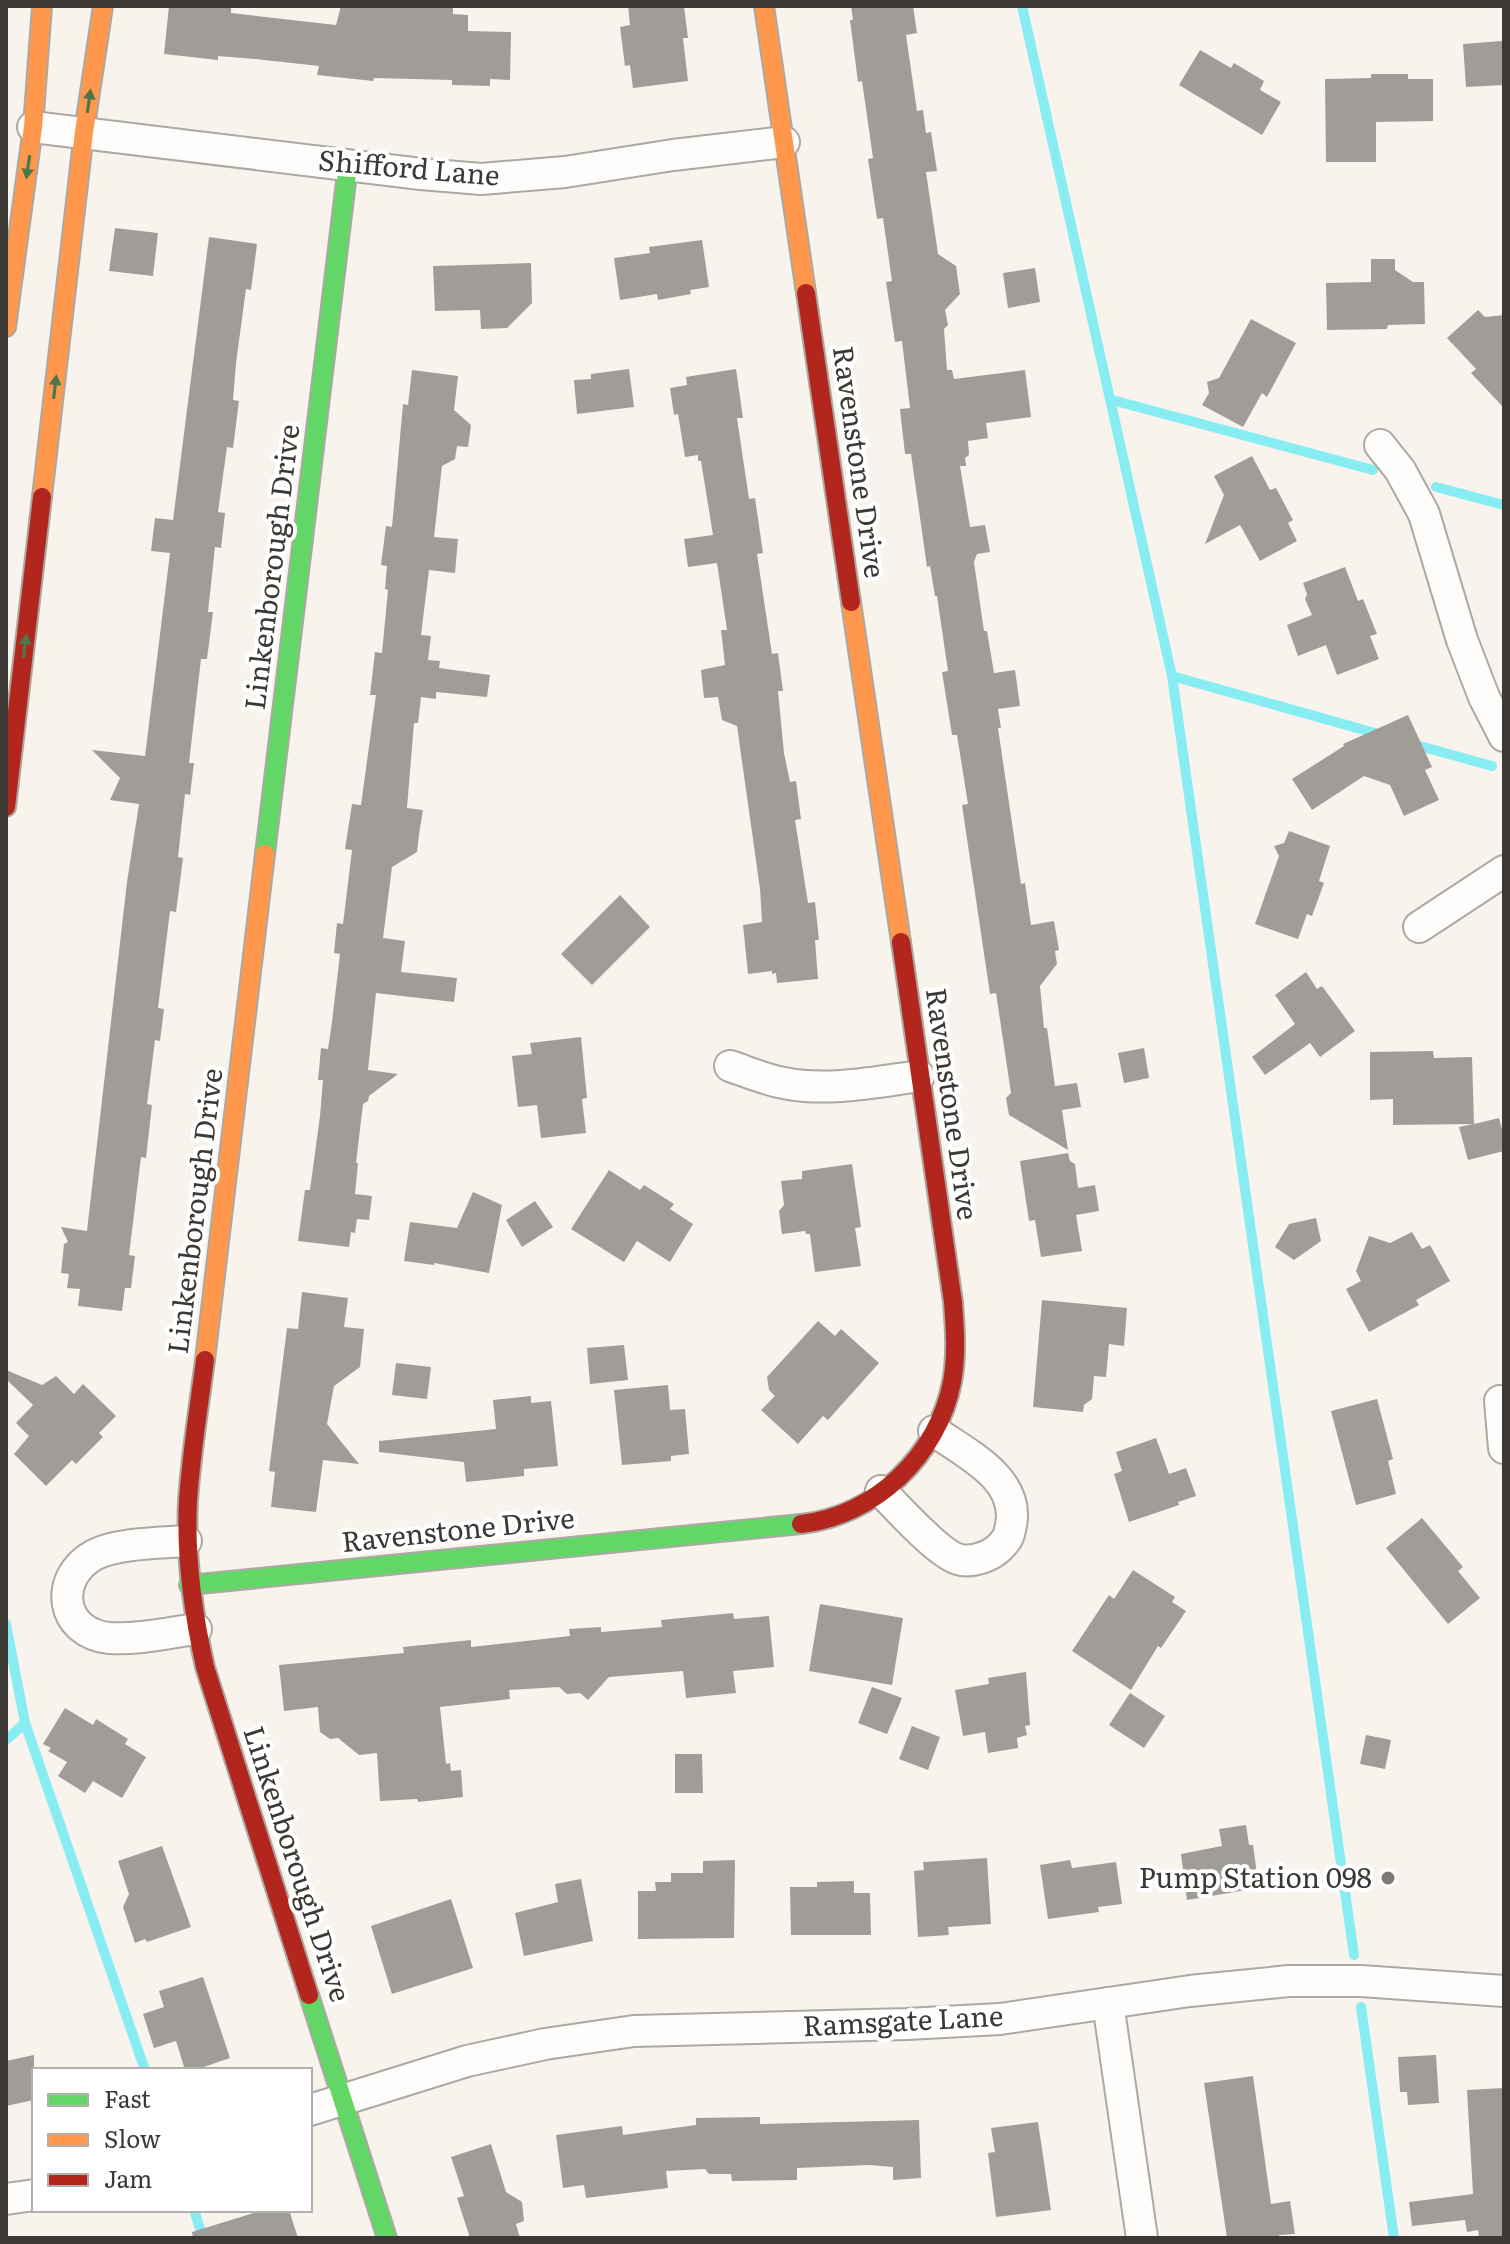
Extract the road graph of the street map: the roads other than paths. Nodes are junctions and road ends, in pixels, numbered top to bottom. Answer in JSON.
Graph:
{"nodes":[{"id":1,"x":42,"y":6,"type":"edge"},
{"id":2,"x":103,"y":6,"type":"edge"},
{"id":3,"x":764,"y":6,"type":"edge"},
{"id":4,"x":33,"y":127,"type":"junction"},
{"id":5,"x":84,"y":132,"type":"junction"},
{"id":6,"x":784,"y":142,"type":"junction"},
{"id":7,"x":348,"y":165,"type":"junction"},
{"id":8,"x":6,"y":327,"type":"edge"},
{"id":9,"x":1380,"y":445,"type":"dead end"},
{"id":10,"x":1504,"y":736,"type":"edge"},
{"id":11,"x":6,"y":807,"type":"edge"},
{"id":12,"x":1504,"y":871,"type":"edge"},
{"id":13,"x":1419,"y":927,"type":"dead end"},
{"id":14,"x":730,"y":1066,"type":"dead end"},
{"id":15,"x":919,"y":1076,"type":"junction"},
{"id":16,"x":1500,"y":1401,"type":"dead end"},
{"id":17,"x":934,"y":1431,"type":"junction"},
{"id":18,"x":1504,"y":1448,"type":"edge"},
{"id":19,"x":881,"y":1491,"type":"junction"},
{"id":20,"x":186,"y":1541,"type":"junction"},
{"id":21,"x":189,"y":1585,"type":"junction"},
{"id":22,"x":196,"y":1629,"type":"junction"},
{"id":23,"x":1504,"y":1991,"type":"edge"},
{"id":24,"x":1108,"y":2003,"type":"junction"},
{"id":25,"x":342,"y":2100,"type":"junction"},
{"id":26,"x":312,"y":2109,"type":"edge"},
{"id":27,"x":32,"y":2195,"type":"edge"},
{"id":28,"x":6,"y":2199,"type":"edge"},
{"id":29,"x":387,"y":2238,"type":"edge"},
{"id":30,"x":1142,"y":2238,"type":"edge"}],
"edges":[{"from":1,"to":4,"type":"street"},
{"from":5,"to":2,"type":"street","one_way":true},
{"from":3,"to":6,"type":"street","name":"Ravenstone Drive"},
{"from":4,"to":5,"type":"street","name":"Shifford Lane"},
{"from":4,"to":8,"type":"street","one_way":true},
{"from":5,"to":7,"type":"street","name":"Shifford Lane"},
{"from":11,"to":5,"type":"street","one_way":true},
{"from":6,"to":7,"type":"street","name":"Shifford Lane"},
{"from":6,"to":15,"type":"street","name":"Ravenstone Drive"},
{"from":7,"to":20,"type":"street","name":"Linkenborough Drive"},
{"from":9,"to":10,"type":"street"},
{"from":12,"to":13,"type":"street"},
{"from":14,"to":15,"type":"street"},
{"from":15,"to":17,"type":"street","name":"Ravenstone Drive"},
{"from":16,"to":18,"type":"street"},
{"from":17,"to":19,"type":"street","name":"Ravenstone Drive"},
{"from":17,"to":19,"type":"street"},
{"from":19,"to":21,"type":"street","name":"Ravenstone Drive"},
{"from":20,"to":21,"type":"street","name":"Linkenborough Drive"},
{"from":20,"to":22,"type":"street"},
{"from":21,"to":22,"type":"street","name":"Linkenborough Drive"},
{"from":22,"to":25,"type":"street","name":"Linkenborough Drive"},
{"from":23,"to":24,"type":"street","name":"Ramsgate Lane"},
{"from":24,"to":25,"type":"street","name":"Ramsgate Lane"},
{"from":24,"to":30,"type":"street"},
{"from":25,"to":26,"type":"street","name":"Ramsgate Lane"},
{"from":25,"to":29,"type":"street","name":"Linkenborough Drive"},
{"from":27,"to":28,"type":"street"}]}
